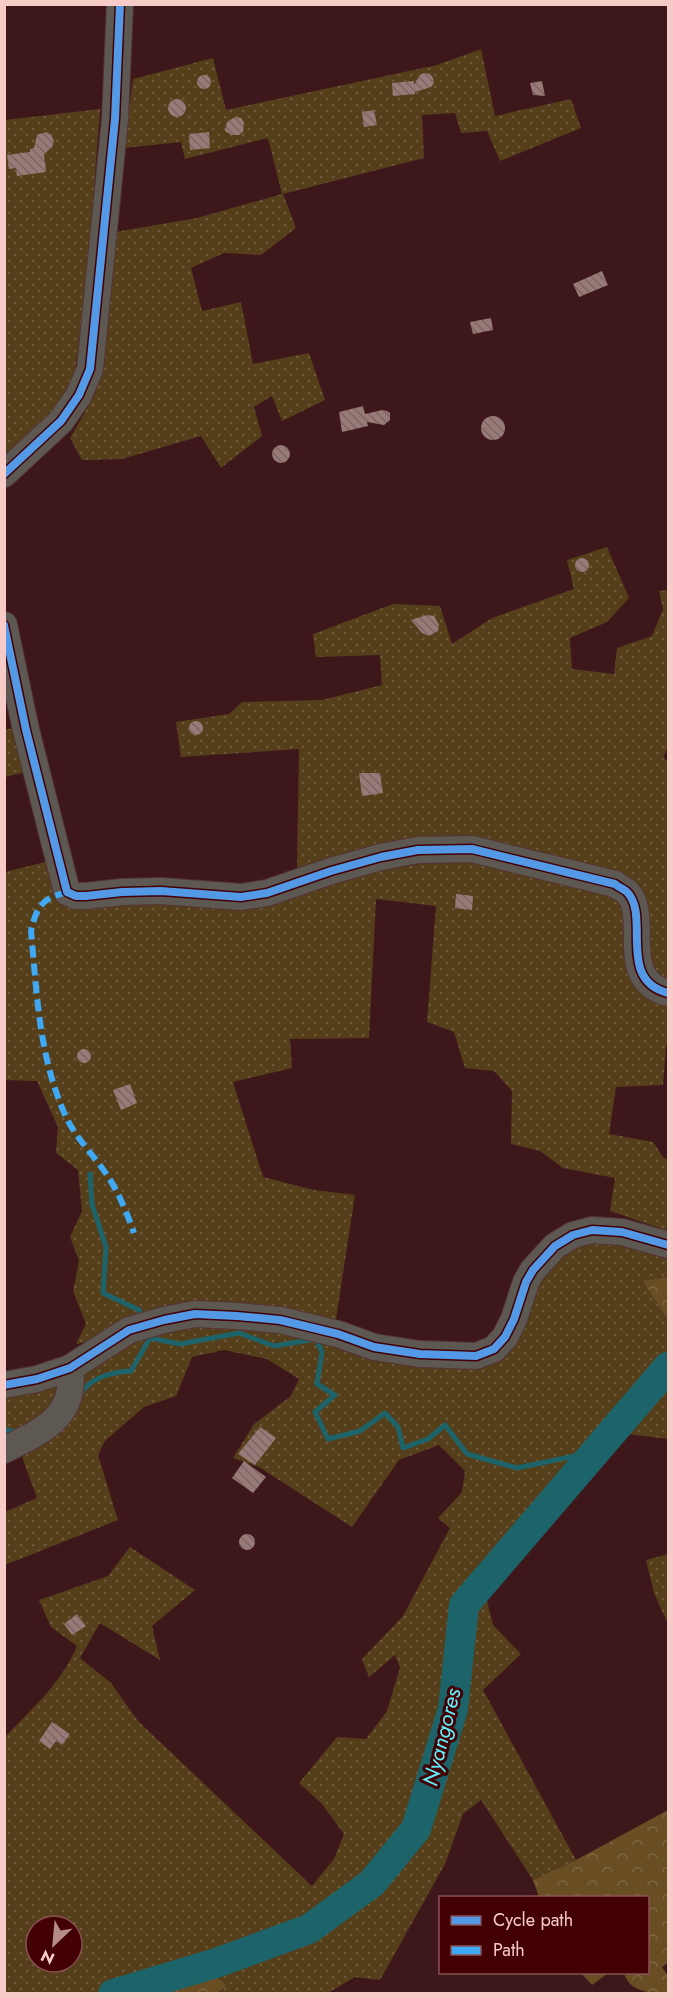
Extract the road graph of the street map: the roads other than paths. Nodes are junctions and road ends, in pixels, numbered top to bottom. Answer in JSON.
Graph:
{"nodes":[{"id":1,"x":120,"y":4,"type":"edge"},
{"id":2,"x":4,"y":474,"type":"edge"},
{"id":3,"x":4,"y":626,"type":"edge"},
{"id":4,"x":669,"y":993,"type":"edge"},
{"id":5,"x":669,"y":1245,"type":"edge"},
{"id":6,"x":70,"y":1368,"type":"junction"},
{"id":7,"x":4,"y":1385,"type":"edge"},
{"id":8,"x":4,"y":1450,"type":"edge"}],
"edges":[{"from":1,"to":2,"type":"street"},
{"from":3,"to":4,"type":"street"},
{"from":5,"to":6,"type":"street"},
{"from":6,"to":7,"type":"street"},
{"from":6,"to":8,"type":"street"}]}
